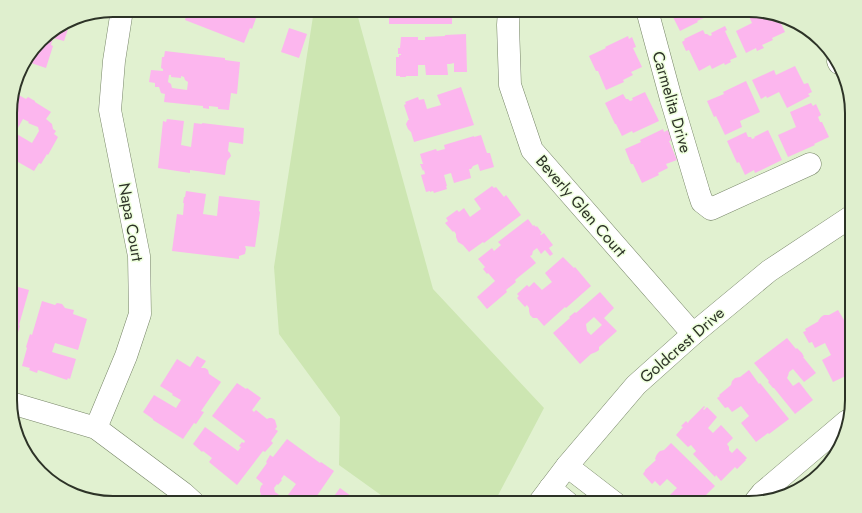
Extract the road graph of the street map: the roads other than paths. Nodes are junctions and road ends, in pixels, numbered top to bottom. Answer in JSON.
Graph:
{"nodes":[{"id":1,"x":121,"y":17,"type":"edge"},
{"id":2,"x":509,"y":17,"type":"edge"},
{"id":3,"x":649,"y":17,"type":"edge"},
{"id":4,"x":810,"y":164,"type":"dead end"},
{"id":5,"x":845,"y":221,"type":"edge"},
{"id":6,"x":693,"y":334,"type":"junction"},
{"id":7,"x":17,"y":405,"type":"edge"},
{"id":8,"x":842,"y":426,"type":"edge"},
{"id":9,"x":96,"y":428,"type":"junction"},
{"id":10,"x":567,"y":466,"type":"junction"},
{"id":11,"x":544,"y":495,"type":"edge"},
{"id":12,"x":760,"y":495,"type":"edge"},
{"id":13,"x":186,"y":496,"type":"edge"},
{"id":14,"x":606,"y":496,"type":"edge"}],
"edges":[{"from":1,"to":9,"type":"street","name":"Napa Court"},
{"from":2,"to":6,"type":"street","name":"Beverly Glen Court"},
{"from":3,"to":4,"type":"street","name":"Carmelita Drive"},
{"from":5,"to":6,"type":"street","name":"Goldcrest Drive"},
{"from":6,"to":10,"type":"street","name":"Goldcrest Drive"},
{"from":7,"to":9,"type":"street"},
{"from":8,"to":12,"type":"street"},
{"from":9,"to":13,"type":"street"},
{"from":10,"to":11,"type":"street","name":"Goldcrest Drive"},
{"from":10,"to":14,"type":"street"}]}
